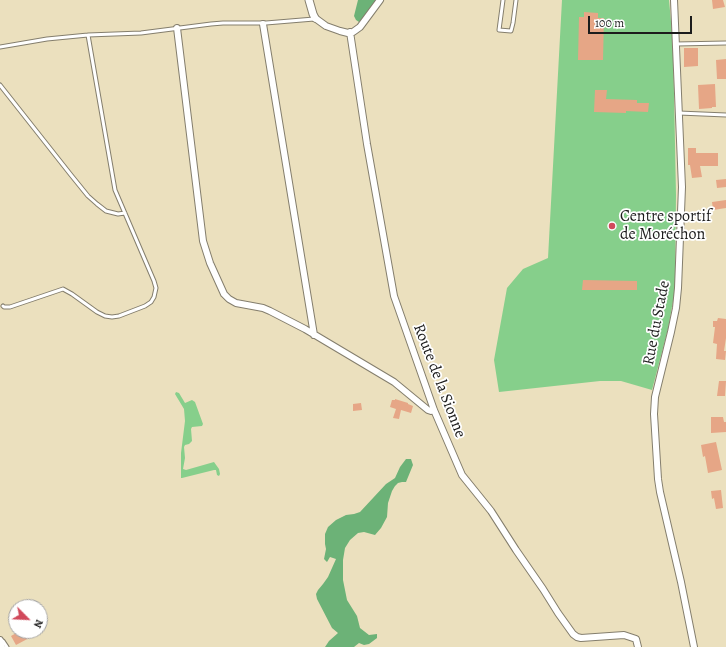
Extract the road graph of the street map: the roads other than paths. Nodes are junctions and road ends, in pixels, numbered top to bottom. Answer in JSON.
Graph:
{"nodes":[{"id":1,"x":309,"y":0,"type":"edge"},
{"id":2,"x":380,"y":0,"type":"edge"},
{"id":3,"x":503,"y":0,"type":"edge"},
{"id":4,"x":516,"y":0,"type":"edge"},
{"id":5,"x":674,"y":0,"type":"edge"},
{"id":6,"x":315,"y":18,"type":"junction"},
{"id":7,"x":263,"y":24,"type":"junction"},
{"id":8,"x":177,"y":28,"type":"junction"},
{"id":9,"x":350,"y":32,"type":"junction"},
{"id":10,"x":88,"y":35,"type":"junction"},
{"id":11,"x":726,"y":43,"type":"edge"},
{"id":12,"x":676,"y":44,"type":"junction"},
{"id":13,"x":0,"y":47,"type":"edge"},
{"id":14,"x":0,"y":85,"type":"edge"},
{"id":15,"x":680,"y":113,"type":"junction"},
{"id":16,"x":726,"y":115,"type":"edge"},
{"id":17,"x":124,"y":213,"type":"junction"},
{"id":18,"x":3,"y":306,"type":"dead end"},
{"id":19,"x":314,"y":335,"type":"junction"},
{"id":20,"x":434,"y":410,"type":"junction"},
{"id":21,"x":0,"y":640,"type":"edge"},
{"id":22,"x":2,"y":647,"type":"edge"},
{"id":23,"x":7,"y":647,"type":"edge"},
{"id":24,"x":638,"y":647,"type":"edge"},
{"id":25,"x":694,"y":647,"type":"edge"}],
"edges":[{"from":1,"to":6,"type":"street"},
{"from":2,"to":9,"type":"street"},
{"from":3,"to":4,"type":"lane"},
{"from":5,"to":12,"type":"street","name":"Rue du Stade"},
{"from":6,"to":7,"type":"lane"},
{"from":6,"to":9,"type":"street"},
{"from":7,"to":8,"type":"lane"},
{"from":7,"to":19,"type":"street"},
{"from":8,"to":10,"type":"lane"},
{"from":8,"to":19,"type":"street"},
{"from":9,"to":20,"type":"street","name":"Route de la Sionne"},
{"from":10,"to":13,"type":"lane"},
{"from":10,"to":17,"type":"lane"},
{"from":11,"to":12,"type":"lane"},
{"from":12,"to":15,"type":"street","name":"Rue du Stade"},
{"from":14,"to":17,"type":"lane"},
{"from":15,"to":16,"type":"lane"},
{"from":15,"to":25,"type":"street","name":"Rue du Stade"},
{"from":17,"to":18,"type":"lane"},
{"from":19,"to":20,"type":"street"},
{"from":20,"to":24,"type":"street","name":"Route de la Sionne"},
{"from":21,"to":22,"type":"street"},
{"from":21,"to":23,"type":"lane"}]}
